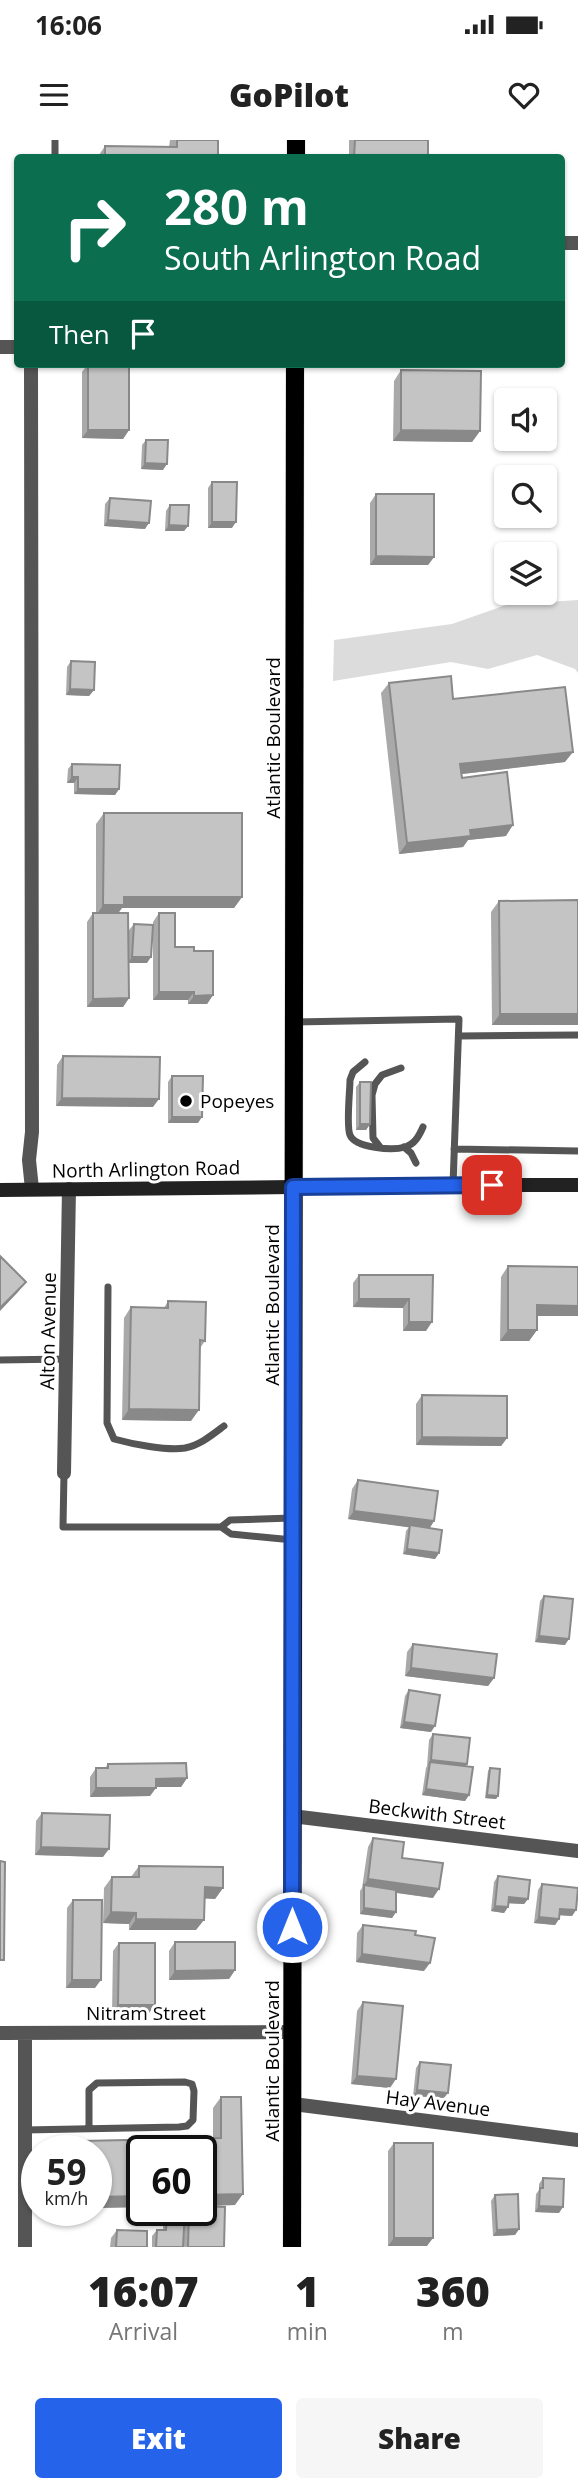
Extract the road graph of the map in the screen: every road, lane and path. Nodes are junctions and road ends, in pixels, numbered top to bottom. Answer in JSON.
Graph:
{"nodes":[{"id":1,"x":31,"y":368,"type":"edge"},
{"id":2,"x":295,"y":368,"type":"edge"},
{"id":3,"x":293,"y":1023,"type":"junction"},
{"id":4,"x":578,"y":1035,"type":"edge"},
{"id":5,"x":459,"y":1036,"type":"junction"},
{"id":6,"x":365,"y":1062,"type":"dead end"},
{"id":7,"x":401,"y":1068,"type":"dead end"},
{"id":8,"x":423,"y":1127,"type":"dead end"},
{"id":9,"x":380,"y":1147,"type":"junction"},
{"id":10,"x":404,"y":1147,"type":"junction"},
{"id":11,"x":454,"y":1150,"type":"junction"},
{"id":12,"x":578,"y":1151,"type":"edge"},
{"id":13,"x":416,"y":1163,"type":"dead end"},
{"id":14,"x":453,"y":1185,"type":"junction"},
{"id":15,"x":479,"y":1185,"type":"joint"},
{"id":16,"x":578,"y":1185,"type":"edge"},
{"id":17,"x":293,"y":1187,"type":"junction"},
{"id":18,"x":32,"y":1189,"type":"junction"},
{"id":19,"x":69,"y":1189,"type":"junction"},
{"id":20,"x":0,"y":1190,"type":"edge"},
{"id":21,"x":108,"y":1287,"type":"dead end"},
{"id":22,"x":67,"y":1359,"type":"junction"},
{"id":23,"x":0,"y":1360,"type":"edge"},
{"id":24,"x":224,"y":1426,"type":"dead end"},
{"id":25,"x":64,"y":1473,"type":"joint"},
{"id":26,"x":293,"y":1518,"type":"junction"},
{"id":27,"x":221,"y":1527,"type":"junction"},
{"id":28,"x":293,"y":1540,"type":"junction"},
{"id":29,"x":292,"y":1816,"type":"junction"},
{"id":30,"x":578,"y":1851,"type":"edge"},
{"id":31,"x":293,"y":2032,"type":"junction"},
{"id":32,"x":0,"y":2033,"type":"edge"},
{"id":33,"x":25,"y":2033,"type":"junction"},
{"id":34,"x":292,"y":2104,"type":"junction"},
{"id":35,"x":89,"y":2128,"type":"junction"},
{"id":36,"x":25,"y":2130,"type":"junction"},
{"id":37,"x":578,"y":2140,"type":"edge"},
{"id":38,"x":25,"y":2247,"type":"edge"},
{"id":39,"x":292,"y":2247,"type":"edge"}],
"edges":[{"from":1,"to":18,"type":"street"},
{"from":2,"to":3,"type":"main road","name":"Atlantic Boulevard"},
{"from":3,"to":5,"type":"lane"},
{"from":3,"to":17,"type":"main road","name":"Atlantic Boulevard"},
{"from":4,"to":5,"type":"lane"},
{"from":5,"to":11,"type":"lane"},
{"from":6,"to":9,"type":"lane"},
{"from":7,"to":9,"type":"lane"},
{"from":8,"to":10,"type":"lane"},
{"from":9,"to":10,"type":"lane"},
{"from":10,"to":13,"type":"lane"},
{"from":11,"to":12,"type":"lane"},
{"from":11,"to":14,"type":"lane"},
{"from":14,"to":15,"type":"street"},
{"from":14,"to":17,"type":"street"},
{"from":15,"to":16,"type":"main road"},
{"from":17,"to":19,"type":"main road","name":"North Arlington Road"},
{"from":17,"to":26,"type":"main road","name":"Atlantic Boulevard"},
{"from":18,"to":19,"type":"main road","name":"North Arlington Road"},
{"from":18,"to":20,"type":"main road","name":"North Arlington Road"},
{"from":19,"to":22,"type":"street","name":"Alton Avenue"},
{"from":21,"to":24,"type":"lane"},
{"from":22,"to":23,"type":"lane"},
{"from":22,"to":25,"type":"street","name":"Alton Avenue"},
{"from":25,"to":27,"type":"lane"},
{"from":26,"to":27,"type":"lane"},
{"from":26,"to":28,"type":"main road","name":"Atlantic Boulevard"},
{"from":27,"to":28,"type":"lane"},
{"from":28,"to":29,"type":"main road","name":"Atlantic Boulevard"},
{"from":29,"to":30,"type":"street","name":"Beckwith Street"},
{"from":29,"to":31,"type":"main road","name":"Atlantic Boulevard"},
{"from":31,"to":33,"type":"street","name":"Nitram Street"},
{"from":31,"to":34,"type":"main road","name":"Atlantic Boulevard"},
{"from":32,"to":33,"type":"street","name":"Nitram Street"},
{"from":33,"to":36,"type":"street"},
{"from":34,"to":37,"type":"street","name":"Hay Avenue"},
{"from":34,"to":39,"type":"main road","name":"Atlantic Boulevard"},
{"from":35,"to":35,"type":"lane"},
{"from":35,"to":36,"type":"lane"},
{"from":36,"to":38,"type":"street"}]}
